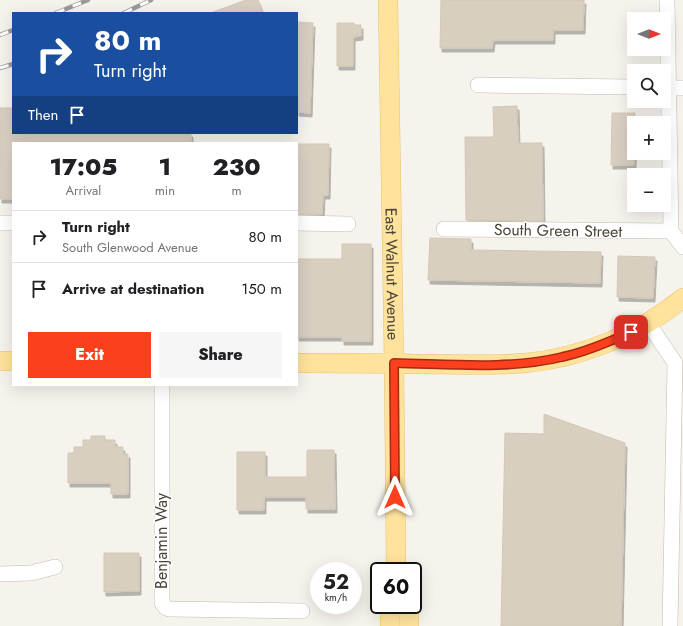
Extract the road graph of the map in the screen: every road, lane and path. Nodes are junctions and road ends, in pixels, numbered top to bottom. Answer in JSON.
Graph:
{"nodes":[{"id":1,"x":388,"y":0,"type":"edge"},
{"id":2,"x":667,"y":0,"type":"edge"},
{"id":3,"x":478,"y":85,"type":"dead end"},
{"id":4,"x":627,"y":87,"type":"edge"},
{"id":5,"x":672,"y":88,"type":"edge"},
{"id":6,"x":0,"y":223,"type":"edge"},
{"id":7,"x":12,"y":223,"type":"edge"},
{"id":8,"x":298,"y":223,"type":"edge"},
{"id":9,"x":348,"y":224,"type":"dead end"},
{"id":10,"x":444,"y":229,"type":"dead end"},
{"id":11,"x":671,"y":231,"type":"junction"},
{"id":12,"x":683,"y":247,"type":"edge"},
{"id":13,"x":683,"y":298,"type":"edge"},
{"id":14,"x":648,"y":323,"type":"junction"},
{"id":15,"x":0,"y":361,"type":"edge"},
{"id":16,"x":12,"y":361,"type":"edge"},
{"id":17,"x":298,"y":362,"type":"edge"},
{"id":18,"x":394,"y":363,"type":"junction"},
{"id":19,"x":679,"y":363,"type":"edge"},
{"id":20,"x":162,"y":386,"type":"edge"},
{"id":21,"x":396,"y":562,"type":"edge"},
{"id":22,"x":55,"y":567,"type":"dead end"},
{"id":23,"x":0,"y":574,"type":"edge"},
{"id":24,"x":302,"y":611,"type":"dead end"},
{"id":25,"x":390,"y":614,"type":"edge"},
{"id":26,"x":409,"y":614,"type":"edge"},
{"id":27,"x":390,"y":626,"type":"edge"},
{"id":28,"x":409,"y":626,"type":"edge"},
{"id":29,"x":670,"y":626,"type":"edge"}],
"edges":[{"from":1,"to":18,"type":"main road","name":"East Walnut Avenue"},
{"from":2,"to":5,"type":"street"},
{"from":3,"to":4,"type":"street"},
{"from":5,"to":11,"type":"street"},
{"from":6,"to":7,"type":"street"},
{"from":8,"to":9,"type":"street"},
{"from":10,"to":11,"type":"street","name":"South Green Street"},
{"from":11,"to":12,"type":"street"},
{"from":13,"to":14,"type":"main road"},
{"from":14,"to":18,"type":"main road"},
{"from":14,"to":19,"type":"street"},
{"from":15,"to":16,"type":"main road"},
{"from":17,"to":18,"type":"main road"},
{"from":18,"to":21,"type":"main road","name":"East Walnut Avenue"},
{"from":19,"to":29,"type":"street"},
{"from":20,"to":24,"type":"street","name":"Benjamin Way"},
{"from":22,"to":23,"type":"street"},
{"from":25,"to":27,"type":"main road"},
{"from":26,"to":28,"type":"main road"}]}
